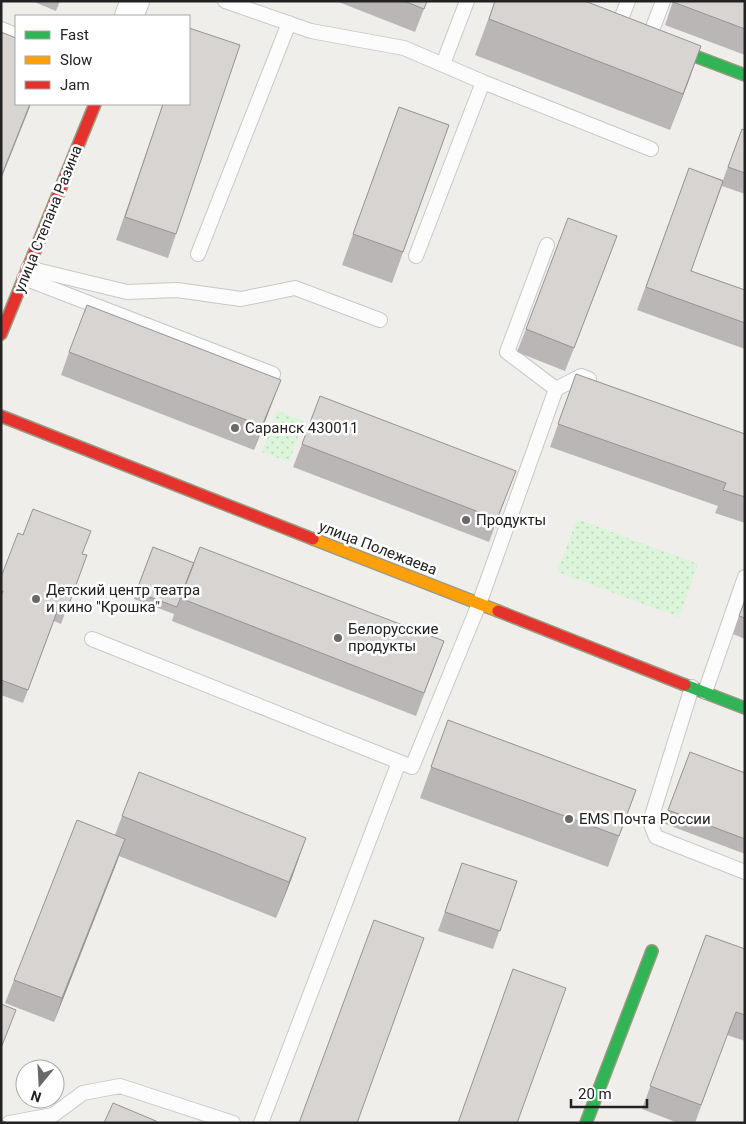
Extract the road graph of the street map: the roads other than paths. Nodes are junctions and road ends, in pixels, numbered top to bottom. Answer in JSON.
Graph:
{"nodes":[{"id":1,"x":135,"y":1,"type":"edge"},
{"id":2,"x":225,"y":1,"type":"edge"},
{"id":3,"x":467,"y":1,"type":"edge"},
{"id":4,"x":628,"y":1,"type":"edge"},
{"id":5,"x":663,"y":1,"type":"edge"},
{"id":6,"x":129,"y":15,"type":"edge"},
{"id":7,"x":289,"y":23,"type":"junction"},
{"id":8,"x":618,"y":27,"type":"edge"},
{"id":9,"x":1,"y":29,"type":"edge"},
{"id":10,"x":15,"y":35,"type":"edge"},
{"id":11,"x":646,"y":37,"type":"joint"},
{"id":12,"x":443,"y":64,"type":"junction"},
{"id":13,"x":745,"y":75,"type":"edge"},
{"id":14,"x":482,"y":82,"type":"junction"},
{"id":15,"x":95,"y":105,"type":"edge"},
{"id":16,"x":651,"y":149,"type":"dead end"},
{"id":17,"x":547,"y":245,"type":"dead end"},
{"id":18,"x":198,"y":254,"type":"dead end"},
{"id":19,"x":416,"y":256,"type":"dead end"},
{"id":20,"x":26,"y":273,"type":"junction"},
{"id":21,"x":380,"y":320,"type":"dead end"},
{"id":22,"x":1,"y":334,"type":"edge"},
{"id":23,"x":273,"y":374,"type":"dead end"},
{"id":24,"x":599,"y":383,"type":"edge"},
{"id":25,"x":556,"y":389,"type":"junction"},
{"id":26,"x":1,"y":416,"type":"edge"},
{"id":27,"x":745,"y":578,"type":"edge"},
{"id":28,"x":479,"y":604,"type":"junction"},
{"id":29,"x":92,"y":639,"type":"dead end"},
{"id":30,"x":699,"y":690,"type":"junction"},
{"id":31,"x":745,"y":708,"type":"edge"},
{"id":32,"x":399,"y":762,"type":"junction"},
{"id":33,"x":745,"y":872,"type":"edge"},
{"id":34,"x":652,"y":951,"type":"dead end"},
{"id":35,"x":9,"y":1123,"type":"edge"},
{"id":36,"x":233,"y":1123,"type":"edge"},
{"id":37,"x":262,"y":1123,"type":"edge"},
{"id":38,"x":586,"y":1123,"type":"edge"}],
"edges":[{"from":1,"to":6,"type":"street"},
{"from":2,"to":7,"type":"lane"},
{"from":3,"to":12,"type":"lane"},
{"from":4,"to":8,"type":"lane"},
{"from":5,"to":11,"type":"lane"},
{"from":7,"to":12,"type":"lane"},
{"from":7,"to":18,"type":"lane"},
{"from":9,"to":10,"type":"lane"},
{"from":11,"to":13,"type":"main road"},
{"from":12,"to":14,"type":"lane"},
{"from":14,"to":16,"type":"lane"},
{"from":14,"to":19,"type":"lane"},
{"from":15,"to":20,"type":"main road","name":"улица Степана Разина"},
{"from":17,"to":25,"type":"lane"},
{"from":20,"to":21,"type":"lane"},
{"from":20,"to":22,"type":"main road","name":"улица Степана Разина"},
{"from":20,"to":23,"type":"lane"},
{"from":24,"to":25,"type":"lane"},
{"from":25,"to":28,"type":"lane"},
{"from":26,"to":28,"type":"main road","name":"улица Полежаева"},
{"from":27,"to":30,"type":"lane"},
{"from":28,"to":30,"type":"main road","name":"улица Полежаева"},
{"from":28,"to":32,"type":"lane"},
{"from":29,"to":32,"type":"lane"},
{"from":30,"to":31,"type":"main road","name":"улица Полежаева"},
{"from":30,"to":33,"type":"lane"},
{"from":32,"to":37,"type":"lane"},
{"from":34,"to":38,"type":"main road"},
{"from":35,"to":36,"type":"lane"}]}
